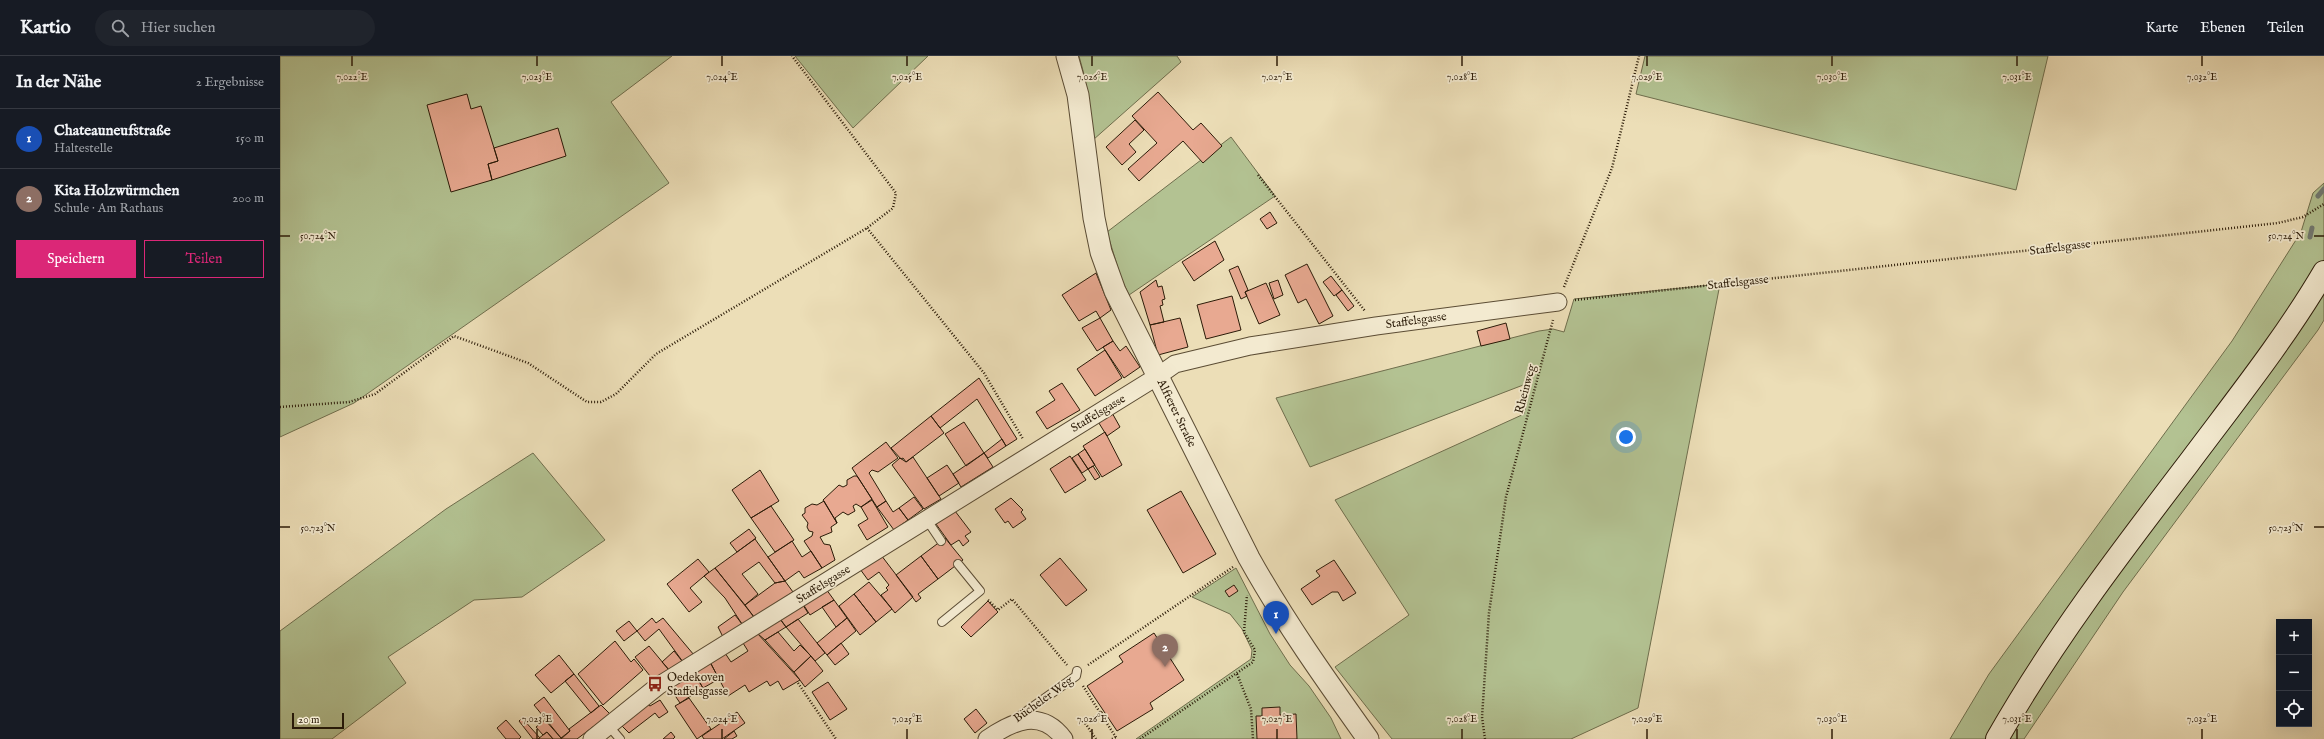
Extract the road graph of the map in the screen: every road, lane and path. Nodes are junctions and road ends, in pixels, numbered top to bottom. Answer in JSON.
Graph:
{"nodes":[{"id":1,"x":792,"y":56,"type":"edge"},
{"id":2,"x":1067,"y":56,"type":"edge"},
{"id":3,"x":1639,"y":56,"type":"edge"},
{"id":4,"x":1258,"y":175,"type":"dead end"},
{"id":5,"x":2324,"y":204,"type":"edge"},
{"id":6,"x":867,"y":228,"type":"junction"},
{"id":7,"x":2324,"y":272,"type":"edge"},
{"id":8,"x":1558,"y":302,"type":"junction"},
{"id":9,"x":1376,"y":326,"type":"junction"},
{"id":10,"x":1158,"y":376,"type":"junction"},
{"id":11,"x":280,"y":407,"type":"edge"},
{"id":12,"x":1031,"y":453,"type":"junction"},
{"id":13,"x":927,"y":520,"type":"junction"},
{"id":14,"x":941,"y":541,"type":"dead end"},
{"id":15,"x":958,"y":564,"type":"dead end"},
{"id":16,"x":1231,"y":569,"type":"dead end"},
{"id":17,"x":980,"y":591,"type":"junction"},
{"id":18,"x":1246,"y":591,"type":"dead end"},
{"id":19,"x":942,"y":622,"type":"dead end"},
{"id":20,"x":1077,"y":674,"type":"junction"},
{"id":21,"x":1237,"y":674,"type":"junction"},
{"id":22,"x":798,"y":683,"type":"dead end"},
{"id":23,"x":1104,"y":711,"type":"dead end"},
{"id":24,"x":1100,"y":713,"type":"junction"},
{"id":25,"x":608,"y":725,"type":"junction"},
{"id":26,"x":1007,"y":725,"type":"junction"},
{"id":27,"x":1117,"y":738,"type":"edge"},
{"id":28,"x":592,"y":739,"type":"edge"},
{"id":29,"x":620,"y":739,"type":"edge"},
{"id":30,"x":836,"y":739,"type":"edge"},
{"id":31,"x":987,"y":739,"type":"edge"},
{"id":32,"x":1064,"y":739,"type":"edge"},
{"id":33,"x":1096,"y":739,"type":"edge"},
{"id":34,"x":1112,"y":739,"type":"edge"},
{"id":35,"x":1140,"y":739,"type":"edge"},
{"id":36,"x":1254,"y":739,"type":"edge"},
{"id":37,"x":1368,"y":739,"type":"edge"},
{"id":38,"x":1485,"y":739,"type":"edge"},
{"id":39,"x":1997,"y":739,"type":"edge"}],
"edges":[{"from":1,"to":6,"type":"path"},
{"from":2,"to":10,"type":"street","name":"Alfterer Straße"},
{"from":3,"to":8,"type":"path","name":"Rheinweg"},
{"from":4,"to":9,"type":"path"},
{"from":5,"to":8,"type":"path","name":"Staffelsgasse"},
{"from":6,"to":11,"type":"path"},
{"from":6,"to":12,"type":"path"},
{"from":7,"to":39,"type":"main road"},
{"from":8,"to":9,"type":"street","name":"Staffelsgasse"},
{"from":8,"to":38,"type":"path","name":"Rheinweg"},
{"from":9,"to":10,"type":"street","name":"Staffelsgasse"},
{"from":10,"to":12,"type":"street","name":"Staffelsgasse"},
{"from":10,"to":37,"type":"street","name":"Alfterer Straße"},
{"from":12,"to":13,"type":"street","name":"Staffelsgasse"},
{"from":13,"to":14,"type":"lane"},
{"from":13,"to":25,"type":"street","name":"Staffelsgasse"},
{"from":15,"to":17,"type":"lane"},
{"from":16,"to":20,"type":"path"},
{"from":17,"to":19,"type":"lane"},
{"from":17,"to":20,"type":"path"},
{"from":18,"to":21,"type":"path"},
{"from":20,"to":24,"type":"path"},
{"from":20,"to":26,"type":"lane","name":"Bücheler Weg"},
{"from":21,"to":35,"type":"path"},
{"from":21,"to":36,"type":"path"},
{"from":22,"to":30,"type":"path"},
{"from":23,"to":24,"type":"path"},
{"from":24,"to":27,"type":"path"},
{"from":24,"to":33,"type":"path"},
{"from":25,"to":28,"type":"street","name":"Staffelsgasse"},
{"from":25,"to":29,"type":"lane"},
{"from":26,"to":31,"type":"street","name":"Bücheler Weg"},
{"from":26,"to":32,"type":"street"},
{"from":27,"to":34,"type":"path"}]}
